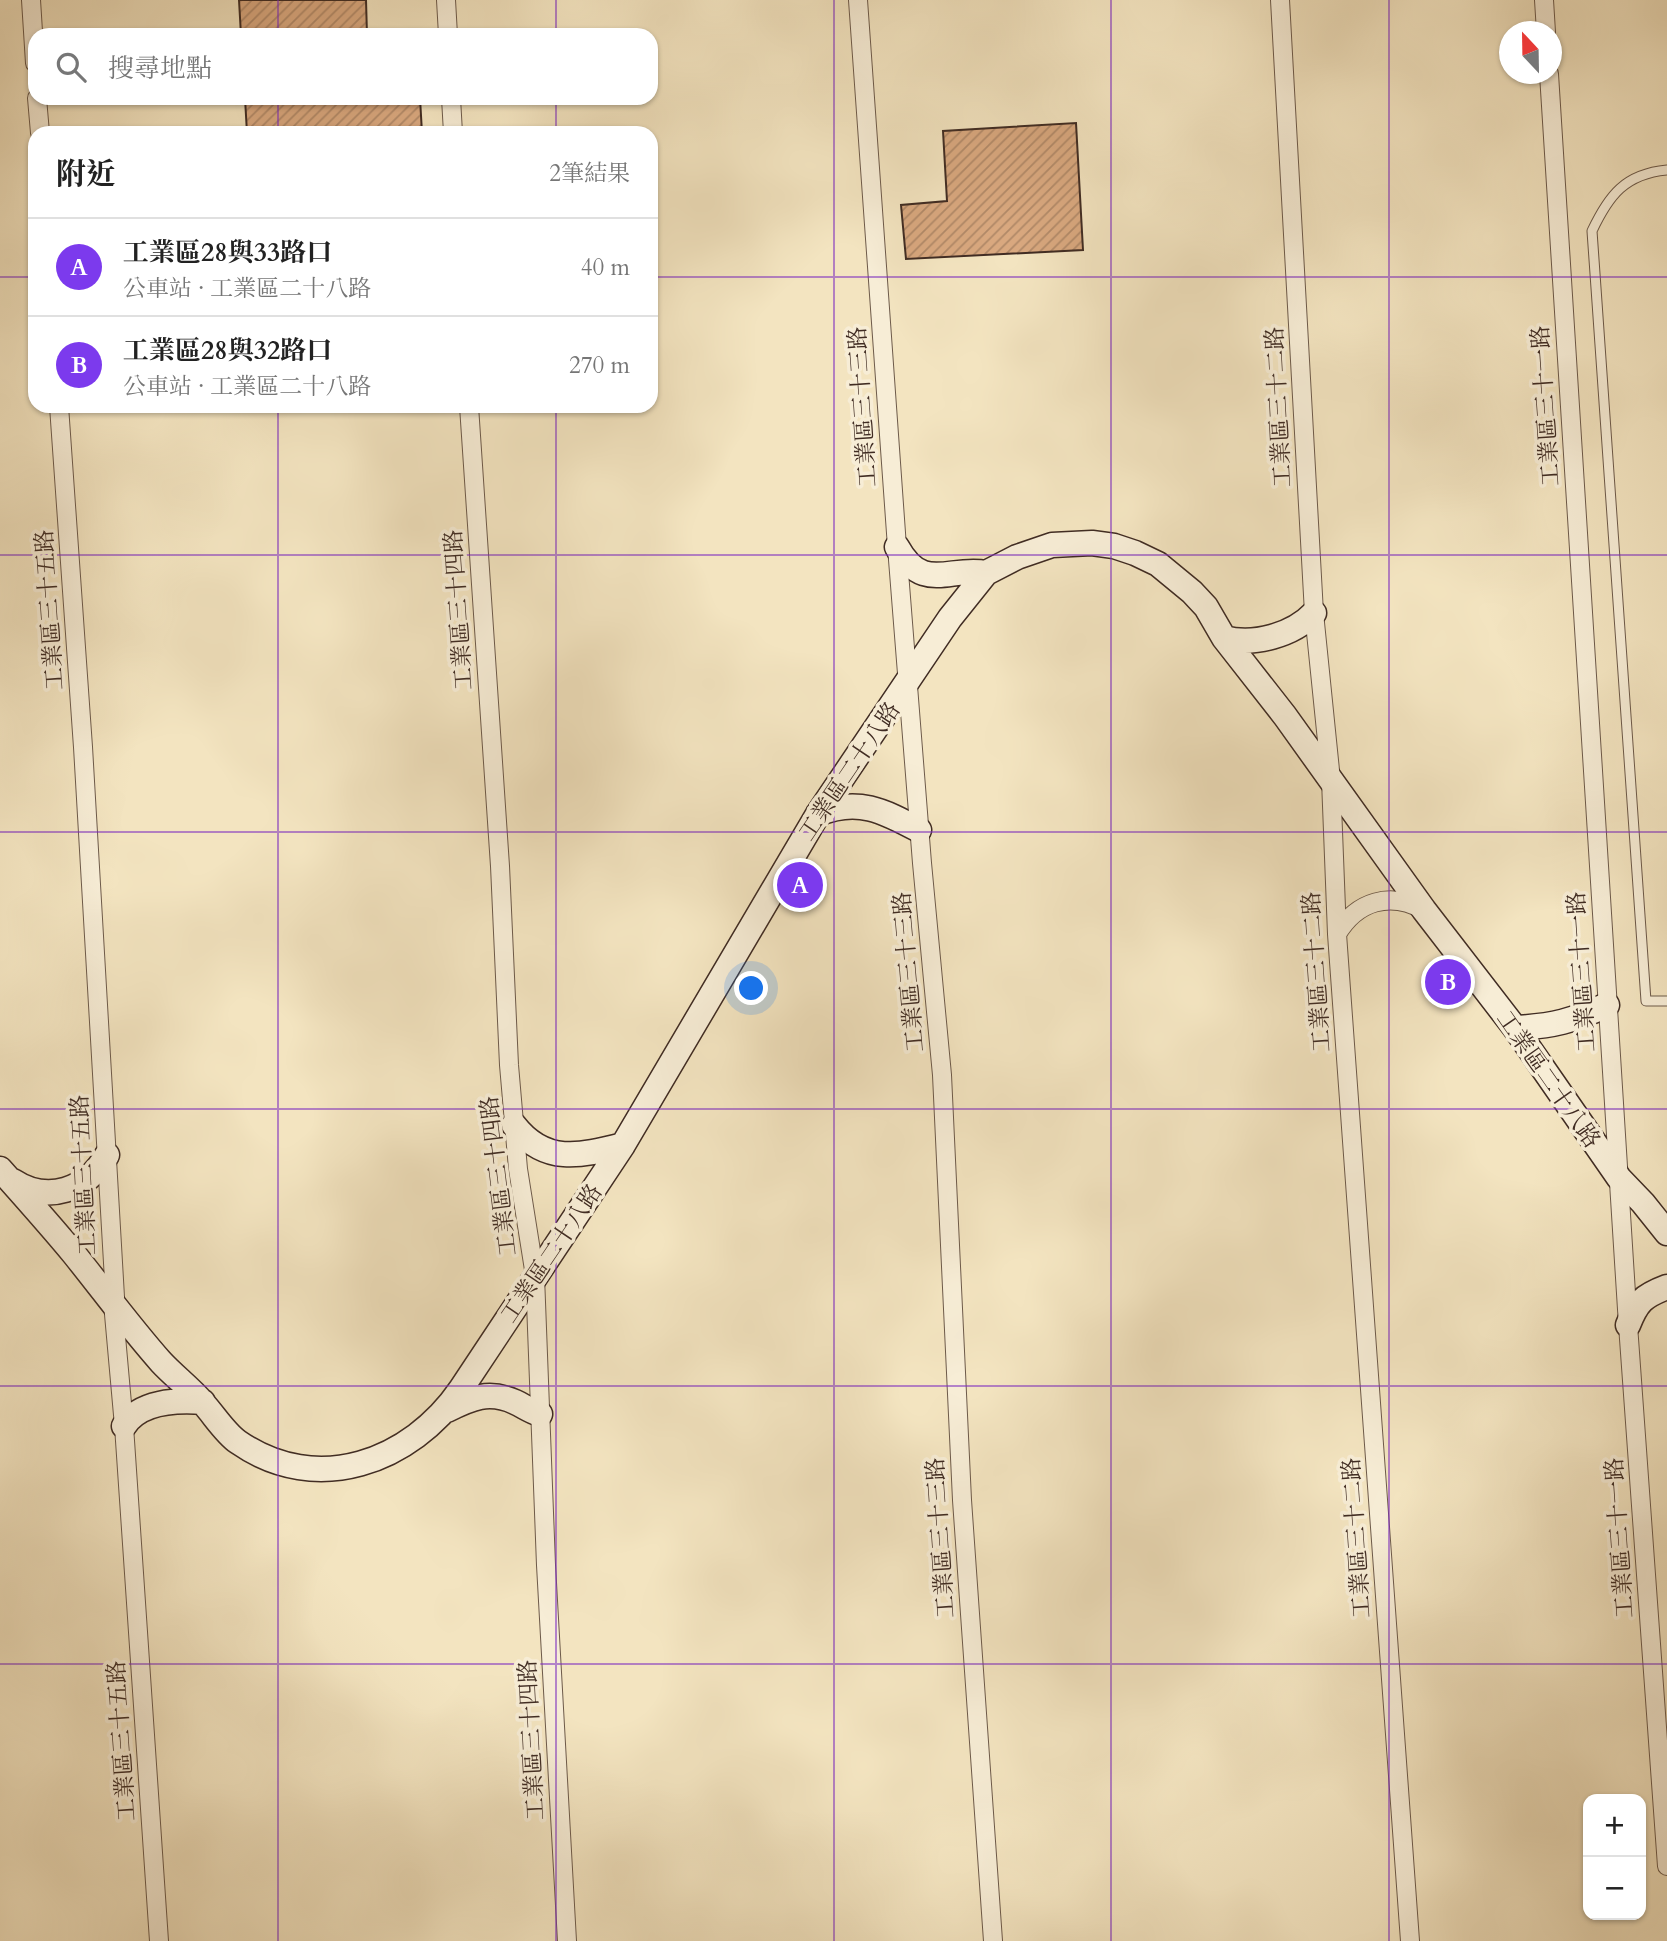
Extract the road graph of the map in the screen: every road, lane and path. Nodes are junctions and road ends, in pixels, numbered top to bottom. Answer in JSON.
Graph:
{"nodes":[{"id":1,"x":31,"y":0,"type":"edge"},
{"id":2,"x":446,"y":0,"type":"edge"},
{"id":3,"x":858,"y":0,"type":"edge"},
{"id":4,"x":1280,"y":0,"type":"edge"},
{"id":5,"x":1544,"y":0,"type":"edge"},
{"id":6,"x":1545,"y":21,"type":"edge"},
{"id":7,"x":33,"y":28,"type":"edge"},
{"id":8,"x":448,"y":28,"type":"edge"},
{"id":9,"x":1550,"y":84,"type":"edge"},
{"id":10,"x":38,"y":105,"type":"edge"},
{"id":11,"x":451,"y":105,"type":"edge"},
{"id":12,"x":39,"y":126,"type":"edge"},
{"id":13,"x":453,"y":126,"type":"edge"},
{"id":14,"x":1667,"y":170,"type":"edge"},
{"id":15,"x":59,"y":413,"type":"edge"},
{"id":16,"x":469,"y":413,"type":"edge"},
{"id":17,"x":897,"y":547,"type":"junction"},
{"id":18,"x":986,"y":573,"type":"junction"},
{"id":19,"x":1314,"y":612,"type":"junction"},
{"id":20,"x":1224,"y":638,"type":"junction"},
{"id":21,"x":908,"y":683,"type":"junction"},
{"id":22,"x":1331,"y":780,"type":"junction"},
{"id":23,"x":818,"y":814,"type":"junction"},
{"id":24,"x":919,"y":830,"type":"junction"},
{"id":25,"x":1424,"y":910,"type":"junction"},
{"id":26,"x":1337,"y":934,"type":"junction"},
{"id":27,"x":1667,"y":1001,"type":"edge"},
{"id":28,"x":1607,"y":1005,"type":"junction"},
{"id":29,"x":1515,"y":1028,"type":"junction"},
{"id":30,"x":514,"y":1125,"type":"junction"},
{"id":31,"x":623,"y":1144,"type":"junction"},
{"id":32,"x":107,"y":1155,"type":"junction"},
{"id":33,"x":3,"y":1173,"type":"edge"},
{"id":34,"x":1619,"y":1178,"type":"junction"},
{"id":35,"x":1667,"y":1233,"type":"edge"},
{"id":36,"x":535,"y":1276,"type":"junction"},
{"id":37,"x":1667,"y":1287,"type":"edge"},
{"id":38,"x":113,"y":1303,"type":"junction"},
{"id":39,"x":1628,"y":1325,"type":"junction"},
{"id":40,"x":203,"y":1402,"type":"junction"},
{"id":41,"x":446,"y":1410,"type":"junction"},
{"id":42,"x":540,"y":1413,"type":"junction"},
{"id":43,"x":124,"y":1426,"type":"junction"},
{"id":44,"x":1667,"y":1866,"type":"edge"},
{"id":45,"x":159,"y":1941,"type":"edge"},
{"id":46,"x":567,"y":1941,"type":"edge"},
{"id":47,"x":992,"y":1941,"type":"edge"},
{"id":48,"x":1410,"y":1941,"type":"edge"}],
"edges":[{"from":1,"to":7,"type":"street"},
{"from":2,"to":8,"type":"street"},
{"from":3,"to":17,"type":"street","name":"工業區三十三路"},
{"from":4,"to":19,"type":"street","name":"工業區三十二路"},
{"from":5,"to":6,"type":"street"},
{"from":9,"to":28,"type":"street","name":"工業區三十一路"},
{"from":10,"to":12,"type":"street"},
{"from":11,"to":13,"type":"street"},
{"from":14,"to":27,"type":"lane"},
{"from":15,"to":32,"type":"street","name":"工業區三十五路"},
{"from":16,"to":30,"type":"street","name":"工業區三十四路"},
{"from":17,"to":18,"type":"street"},
{"from":17,"to":21,"type":"street","name":"工業區三十三路"},
{"from":18,"to":20,"type":"street","name":"工業區二十八路"},
{"from":18,"to":21,"type":"street","name":"工業區二十八路"},
{"from":19,"to":20,"type":"street"},
{"from":19,"to":22,"type":"street","name":"工業區三十二路"},
{"from":20,"to":22,"type":"street","name":"工業區二十八路"},
{"from":21,"to":23,"type":"street","name":"工業區二十八路"},
{"from":21,"to":24,"type":"street","name":"工業區三十三路"},
{"from":22,"to":25,"type":"street","name":"工業區二十八路"},
{"from":22,"to":26,"type":"street","name":"工業區三十二路"},
{"from":23,"to":24,"type":"street"},
{"from":23,"to":31,"type":"street","name":"工業區二十八路"},
{"from":24,"to":47,"type":"street","name":"工業區三十三路"},
{"from":25,"to":26,"type":"street"},
{"from":25,"to":29,"type":"street","name":"工業區二十八路"},
{"from":26,"to":48,"type":"street","name":"工業區三十二路"},
{"from":28,"to":29,"type":"street"},
{"from":28,"to":34,"type":"street","name":"工業區三十一路"},
{"from":29,"to":34,"type":"street","name":"工業區二十八路"},
{"from":30,"to":31,"type":"street"},
{"from":30,"to":36,"type":"street","name":"工業區三十四路"},
{"from":31,"to":36,"type":"street","name":"工業區二十八路"},
{"from":32,"to":33,"type":"street"},
{"from":32,"to":38,"type":"street","name":"工業區三十五路"},
{"from":33,"to":38,"type":"street","name":"工業區二十八路"},
{"from":34,"to":35,"type":"street","name":"工業區二十八路"},
{"from":34,"to":39,"type":"street","name":"工業區三十一路"},
{"from":36,"to":41,"type":"street","name":"工業區二十八路"},
{"from":36,"to":42,"type":"street","name":"工業區三十四路"},
{"from":37,"to":39,"type":"street"},
{"from":38,"to":40,"type":"street","name":"工業區二十八路"},
{"from":38,"to":43,"type":"street","name":"工業區三十五路"},
{"from":39,"to":44,"type":"street","name":"工業區三十一路"},
{"from":40,"to":41,"type":"street","name":"工業區二十八路"},
{"from":40,"to":43,"type":"street"},
{"from":41,"to":42,"type":"street"},
{"from":42,"to":46,"type":"street","name":"工業區三十四路"},
{"from":43,"to":45,"type":"street","name":"工業區三十五路"}]}
